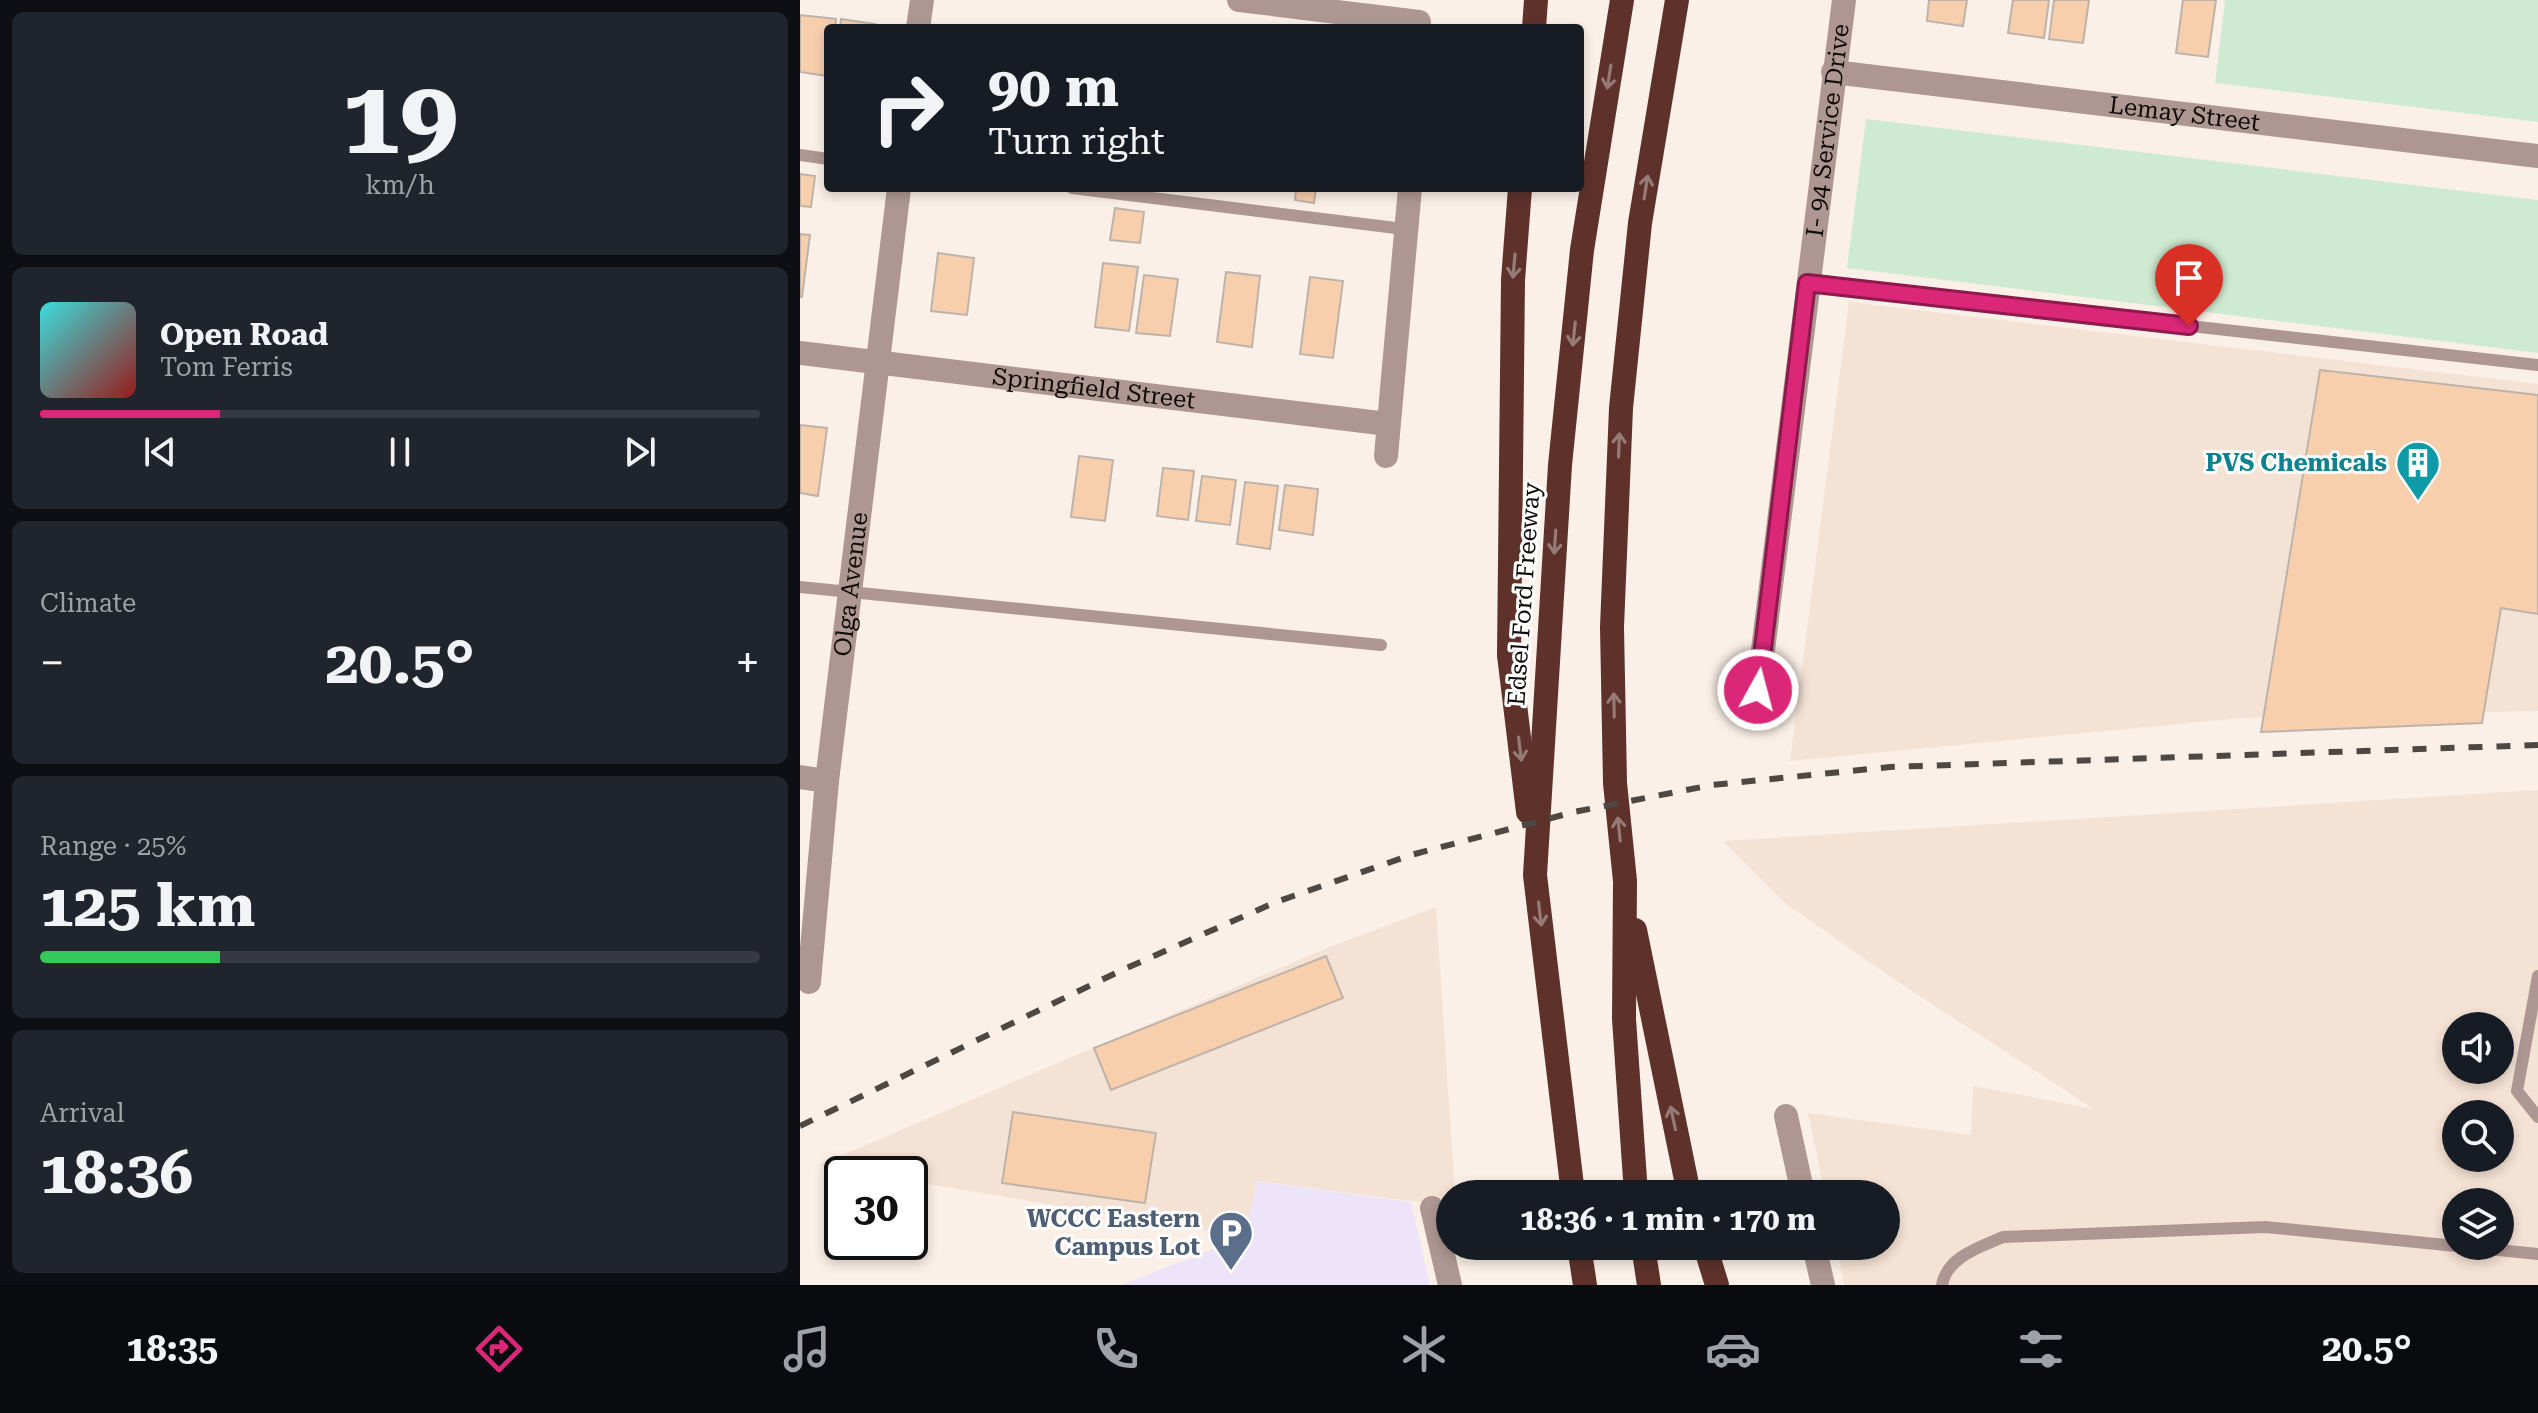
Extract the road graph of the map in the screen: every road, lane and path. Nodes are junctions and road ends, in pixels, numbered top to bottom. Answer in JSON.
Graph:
{"nodes":[{"id":1,"x":922,"y":0,"type":"edge"},
{"id":2,"x":1239,"y":0,"type":"edge"},
{"id":3,"x":1536,"y":0,"type":"edge"},
{"id":4,"x":1622,"y":0,"type":"edge"},
{"id":5,"x":1677,"y":0,"type":"edge"},
{"id":6,"x":1844,"y":0,"type":"edge"},
{"id":7,"x":1421,"y":17,"type":"edge"},
{"id":8,"x":919,"y":24,"type":"edge"},
{"id":9,"x":1534,"y":24,"type":"edge"},
{"id":10,"x":1833,"y":72,"type":"junction"},
{"id":11,"x":800,"y":155,"type":"edge"},
{"id":12,"x":2538,"y":156,"type":"edge"},
{"id":13,"x":824,"y":158,"type":"edge"},
{"id":14,"x":898,"y":192,"type":"edge"},
{"id":15,"x":1104,"y":192,"type":"edge"},
{"id":16,"x":1409,"y":192,"type":"edge"},
{"id":17,"x":1520,"y":192,"type":"edge"},
{"id":18,"x":1404,"y":229,"type":"junction"},
{"id":19,"x":1807,"y":283,"type":"junction"},
{"id":20,"x":800,"y":353,"type":"edge"},
{"id":21,"x":877,"y":362,"type":"junction"},
{"id":22,"x":2538,"y":365,"type":"edge"},
{"id":23,"x":1388,"y":424,"type":"junction"},
{"id":24,"x":1386,"y":456,"type":"dead end"},
{"id":25,"x":800,"y":587,"type":"edge"},
{"id":26,"x":849,"y":594,"type":"junction"},
{"id":27,"x":1381,"y":645,"type":"dead end"},
{"id":28,"x":1758,"y":690,"type":"dead end"},
{"id":29,"x":800,"y":777,"type":"edge"},
{"id":30,"x":827,"y":781,"type":"junction"},
{"id":31,"x":1535,"y":875,"type":"junction"},
{"id":32,"x":1625,"y":881,"type":"junction"},
{"id":33,"x":2538,"y":976,"type":"edge"},
{"id":34,"x":809,"y":982,"type":"dead end"},
{"id":35,"x":2532,"y":1043,"type":"edge"},
{"id":36,"x":1786,"y":1116,"type":"dead end"},
{"id":37,"x":2538,"y":1117,"type":"edge"},
{"id":38,"x":1571,"y":1180,"type":"edge"},
{"id":39,"x":1635,"y":1180,"type":"edge"},
{"id":40,"x":1686,"y":1180,"type":"edge"},
{"id":41,"x":1800,"y":1180,"type":"edge"},
{"id":42,"x":1432,"y":1208,"type":"dead end"},
{"id":43,"x":2442,"y":1244,"type":"edge"},
{"id":44,"x":2514,"y":1252,"type":"edge"},
{"id":45,"x":2538,"y":1254,"type":"edge"},
{"id":46,"x":1581,"y":1260,"type":"edge"},
{"id":47,"x":1645,"y":1260,"type":"edge"},
{"id":48,"x":1709,"y":1260,"type":"edge"},
{"id":49,"x":1817,"y":1260,"type":"edge"},
{"id":50,"x":1450,"y":1285,"type":"edge"},
{"id":51,"x":1585,"y":1285,"type":"edge"},
{"id":52,"x":1649,"y":1285,"type":"edge"},
{"id":53,"x":1717,"y":1285,"type":"edge"},
{"id":54,"x":1823,"y":1285,"type":"edge"},
{"id":55,"x":1942,"y":1285,"type":"edge"}],
"edges":[{"from":1,"to":8,"type":"street"},
{"from":2,"to":7,"type":"street"},
{"from":3,"to":9,"type":"highway"},
{"from":4,"to":31,"type":"highway","name":"Edsel Ford Freeway","one_way":true},
{"from":32,"to":5,"type":"highway","one_way":true},
{"from":6,"to":10,"type":"street","name":"I- 94 Service Drive"},
{"from":10,"to":12,"type":"street","name":"Lemay Street"},
{"from":10,"to":19,"type":"street","name":"I- 94 Service Drive"},
{"from":11,"to":13,"type":"lane"},
{"from":14,"to":21,"type":"street","name":"Olga Avenue"},
{"from":15,"to":18,"type":"lane"},
{"from":16,"to":18,"type":"street"},
{"from":17,"to":31,"type":"highway","one_way":true},
{"from":18,"to":23,"type":"street"},
{"from":19,"to":22,"type":"lane"},
{"from":19,"to":28,"type":"street","name":"I- 94 Service Drive"},
{"from":20,"to":21,"type":"street","name":"Springfield Street"},
{"from":21,"to":23,"type":"street","name":"Springfield Street"},
{"from":21,"to":26,"type":"street","name":"Olga Avenue"},
{"from":23,"to":24,"type":"street"},
{"from":25,"to":26,"type":"lane"},
{"from":26,"to":27,"type":"lane"},
{"from":26,"to":30,"type":"street","name":"Olga Avenue"},
{"from":29,"to":30,"type":"street"},
{"from":30,"to":34,"type":"street","name":"Olga Avenue"},
{"from":31,"to":38,"type":"highway","name":"Edsel Ford Freeway","one_way":true},
{"from":32,"to":39,"type":"highway"},
{"from":40,"to":32,"type":"highway","one_way":true},
{"from":33,"to":35,"type":"lane"},
{"from":35,"to":37,"type":"lane"},
{"from":36,"to":41,"type":"street"},
{"from":42,"to":50,"type":"street"},
{"from":43,"to":55,"type":"lane"},
{"from":44,"to":45,"type":"lane"},
{"from":46,"to":51,"type":"highway"},
{"from":47,"to":52,"type":"highway"},
{"from":48,"to":53,"type":"highway"},
{"from":49,"to":54,"type":"street"}]}
